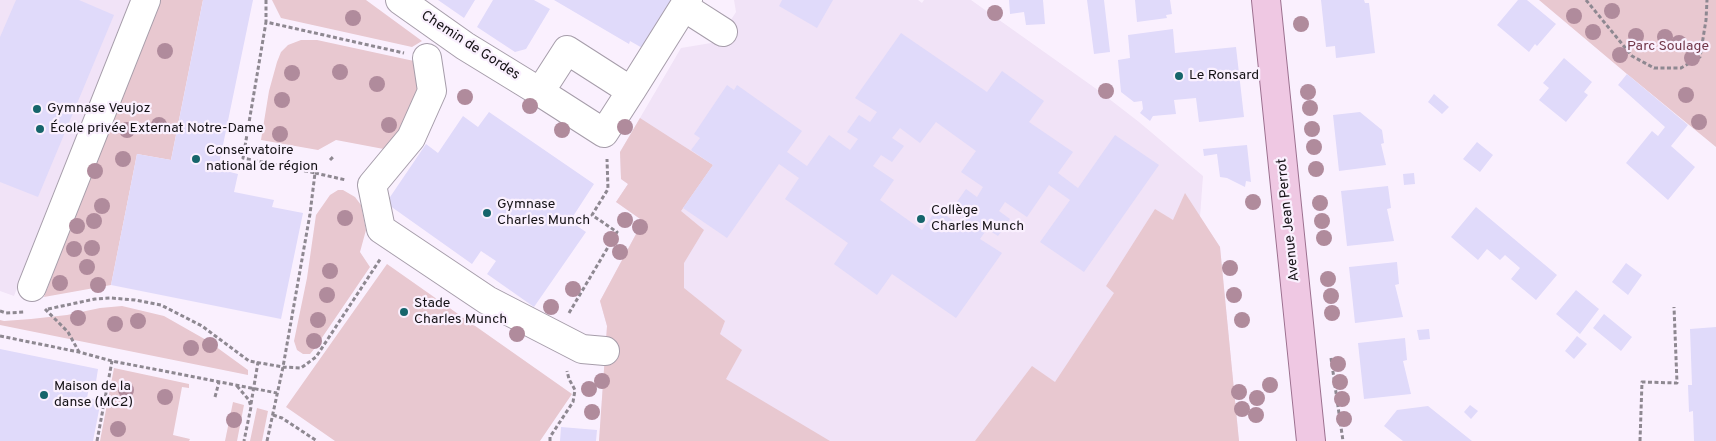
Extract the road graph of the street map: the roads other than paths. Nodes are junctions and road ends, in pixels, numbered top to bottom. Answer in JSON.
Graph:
{"nodes":[{"id":1,"x":146,"y":0,"type":"edge"},
{"id":2,"x":400,"y":0,"type":"edge"},
{"id":3,"x":1266,"y":0,"type":"edge"},
{"id":4,"x":686,"y":4,"type":"edge"},
{"id":5,"x":723,"y":32,"type":"dead end"},
{"id":6,"x":427,"y":58,"type":"road end"},
{"id":7,"x":540,"y":92,"type":"junction"},
{"id":8,"x":631,"y":92,"type":"junction"},
{"id":9,"x":36,"y":304,"type":"road end"},
{"id":10,"x":605,"y":351,"type":"dead end"},
{"id":11,"x":1311,"y":441,"type":"edge"}],
"edges":[{"from":1,"to":9,"type":"street"},
{"from":2,"to":7,"type":"street","name":"Chemin de Gordes"},
{"from":3,"to":11,"type":"main road","name":"Avenue Jean Perrot"},
{"from":4,"to":5,"type":"street"},
{"from":4,"to":8,"type":"street"},
{"from":6,"to":10,"type":"street"},
{"from":7,"to":8,"type":"street","name":"Chemin de Gordes"},
{"from":7,"to":8,"type":"street"}]}
